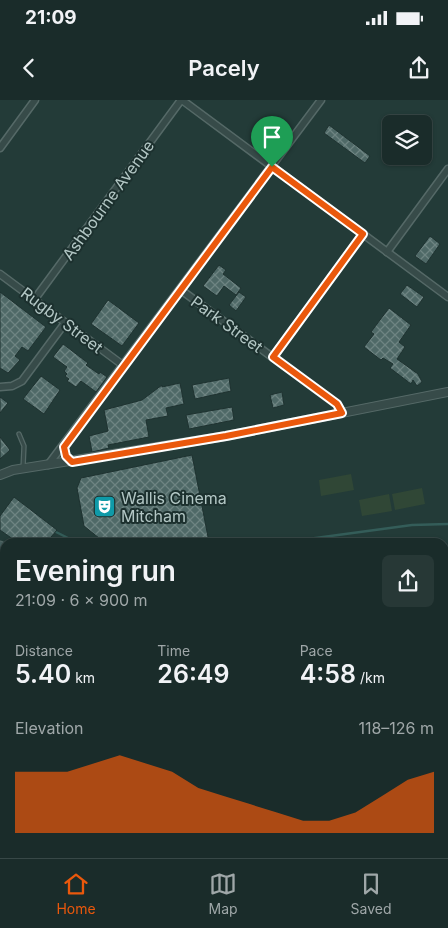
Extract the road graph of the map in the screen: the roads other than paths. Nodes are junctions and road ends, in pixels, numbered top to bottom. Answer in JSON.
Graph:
{"nodes":[{"id":1,"x":35,"y":100,"type":"edge"},
{"id":2,"x":181,"y":100,"type":"edge"},
{"id":3,"x":321,"y":100,"type":"edge"},
{"id":4,"x":0,"y":148,"type":"edge"},
{"id":5,"x":272,"y":167,"type":"junction"},
{"id":6,"x":447,"y":171,"type":"edge"},
{"id":7,"x":363,"y":234,"type":"junction"},
{"id":8,"x":387,"y":252,"type":"junction"},
{"id":9,"x":0,"y":274,"type":"edge"},
{"id":10,"x":181,"y":290,"type":"junction"},
{"id":11,"x":448,"y":297,"type":"edge"},
{"id":12,"x":34,"y":300,"type":"junction"},
{"id":13,"x":65,"y":323,"type":"junction"},
{"id":14,"x":273,"y":357,"type":"junction"},
{"id":15,"x":124,"y":366,"type":"junction"},
{"id":16,"x":0,"y":387,"type":"edge"},
{"id":17,"x":448,"y":392,"type":"edge"},
{"id":18,"x":342,"y":413,"type":"junction"},
{"id":19,"x":19,"y":434,"type":"dead end"},
{"id":20,"x":64,"y":447,"type":"junction"},
{"id":21,"x":72,"y":462,"type":"junction"},
{"id":22,"x":48,"y":466,"type":"junction"},
{"id":23,"x":23,"y":469,"type":"junction"},
{"id":24,"x":0,"y":475,"type":"edge"}],
"edges":[{"from":1,"to":4,"type":"street"},
{"from":2,"to":5,"type":"street"},
{"from":2,"to":12,"type":"street","name":"Ashbourne Avenue"},
{"from":3,"to":5,"type":"street"},
{"from":5,"to":7,"type":"street"},
{"from":5,"to":10,"type":"street"},
{"from":6,"to":8,"type":"street"},
{"from":7,"to":8,"type":"street"},
{"from":7,"to":14,"type":"street"},
{"from":8,"to":11,"type":"street"},
{"from":9,"to":12,"type":"street","name":"Rugby Street"},
{"from":10,"to":14,"type":"street","name":"Park Street"},
{"from":10,"to":15,"type":"street"},
{"from":12,"to":13,"type":"street","name":"Rugby Street"},
{"from":13,"to":15,"type":"street","name":"Rugby Street"},
{"from":13,"to":16,"type":"street"},
{"from":14,"to":18,"type":"street","name":"Park Street"},
{"from":15,"to":20,"type":"street"},
{"from":17,"to":18,"type":"street"},
{"from":18,"to":21,"type":"street"},
{"from":19,"to":23,"type":"lane"},
{"from":20,"to":21,"type":"street"},
{"from":20,"to":22,"type":"street"},
{"from":21,"to":22,"type":"street"},
{"from":22,"to":23,"type":"street"},
{"from":23,"to":24,"type":"street"}]}
